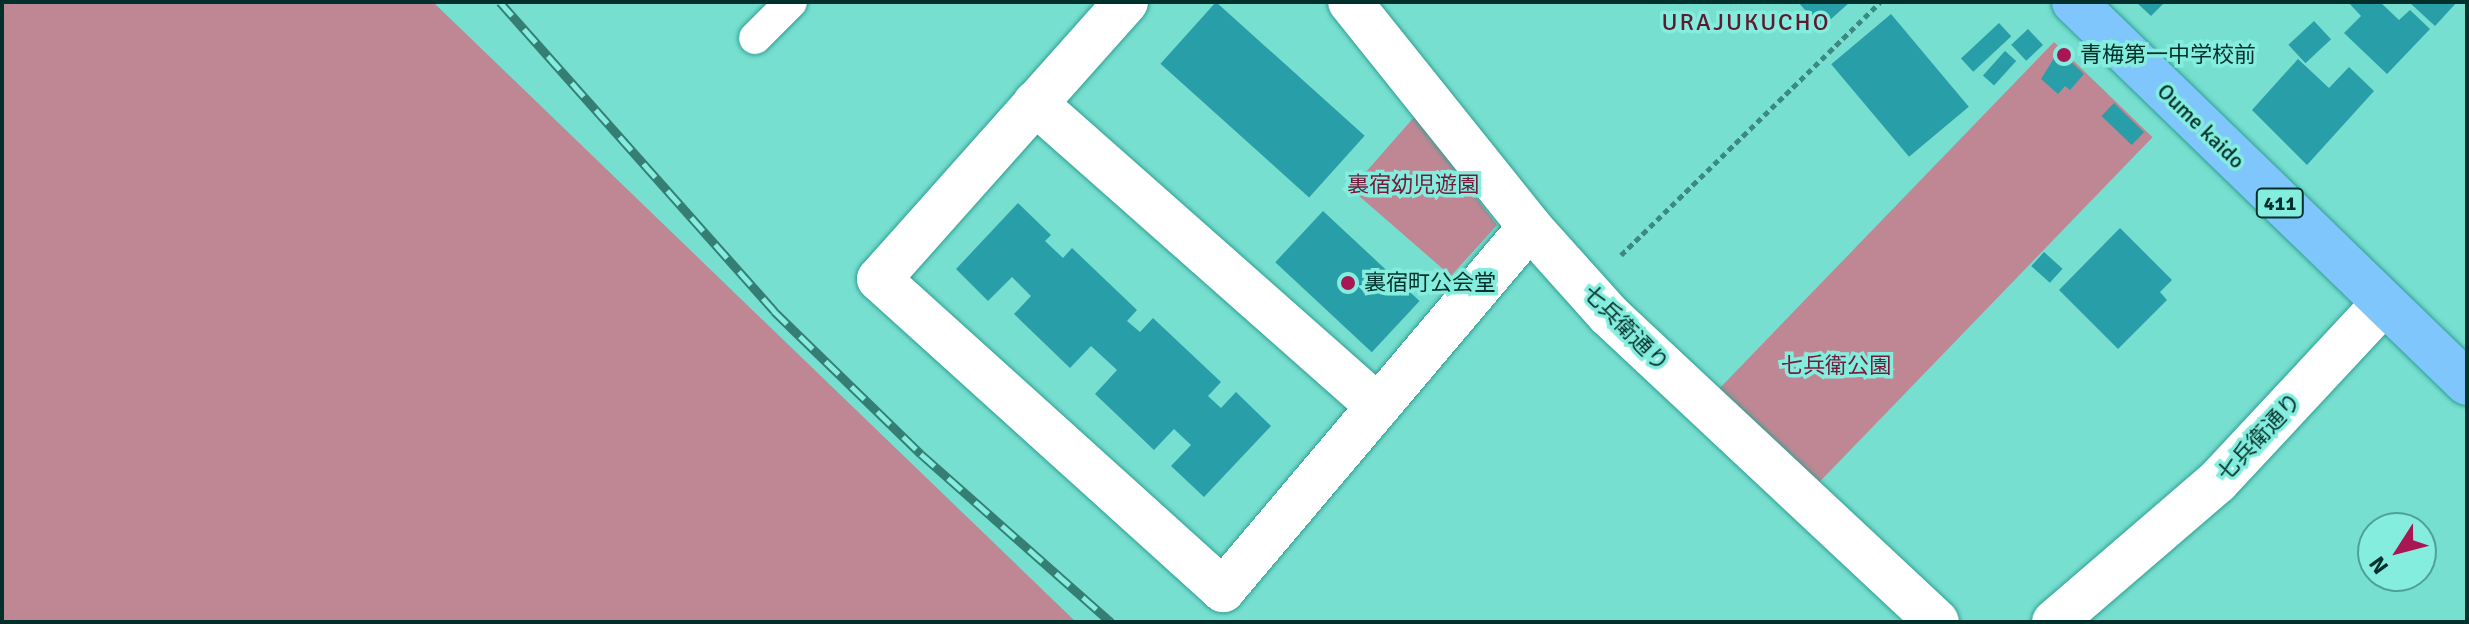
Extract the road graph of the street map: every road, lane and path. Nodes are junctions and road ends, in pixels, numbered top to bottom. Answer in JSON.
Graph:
{"nodes":[{"id":1,"x":791,"y":2,"type":"edge"},
{"id":2,"x":1126,"y":2,"type":"edge"},
{"id":3,"x":1350,"y":2,"type":"edge"},
{"id":4,"x":1880,"y":2,"type":"edge"},
{"id":5,"x":2074,"y":2,"type":"edge"},
{"id":6,"x":755,"y":38,"type":"dead end"},
{"id":7,"x":1035,"y":103,"type":"junction"},
{"id":8,"x":1530,"y":227,"type":"junction"},
{"id":9,"x":1587,"y":291,"type":"junction"},
{"id":10,"x":2383,"y":304,"type":"junction"},
{"id":11,"x":2467,"y":383,"type":"edge"},
{"id":12,"x":1378,"y":406,"type":"junction"},
{"id":13,"x":1937,"y":622,"type":"edge"},
{"id":14,"x":2054,"y":622,"type":"edge"}],
"edges":[{"from":1,"to":6,"type":"lane"},
{"from":2,"to":7,"type":"street"},
{"from":3,"to":8,"type":"street","name":"七兵衛通り"},
{"from":4,"to":9,"type":"path"},
{"from":5,"to":10,"type":"highway","name":"Oume kaido","number":"411"},
{"from":7,"to":12,"type":"street"},
{"from":7,"to":12,"type":"street"},
{"from":8,"to":9,"type":"street","name":"七兵衛通り"},
{"from":8,"to":12,"type":"street"},
{"from":9,"to":13,"type":"street","name":"七兵衛通り"},
{"from":10,"to":11,"type":"highway","name":"Oume kaido","number":"411"},
{"from":10,"to":14,"type":"street","name":"七兵衛通り"}]}
